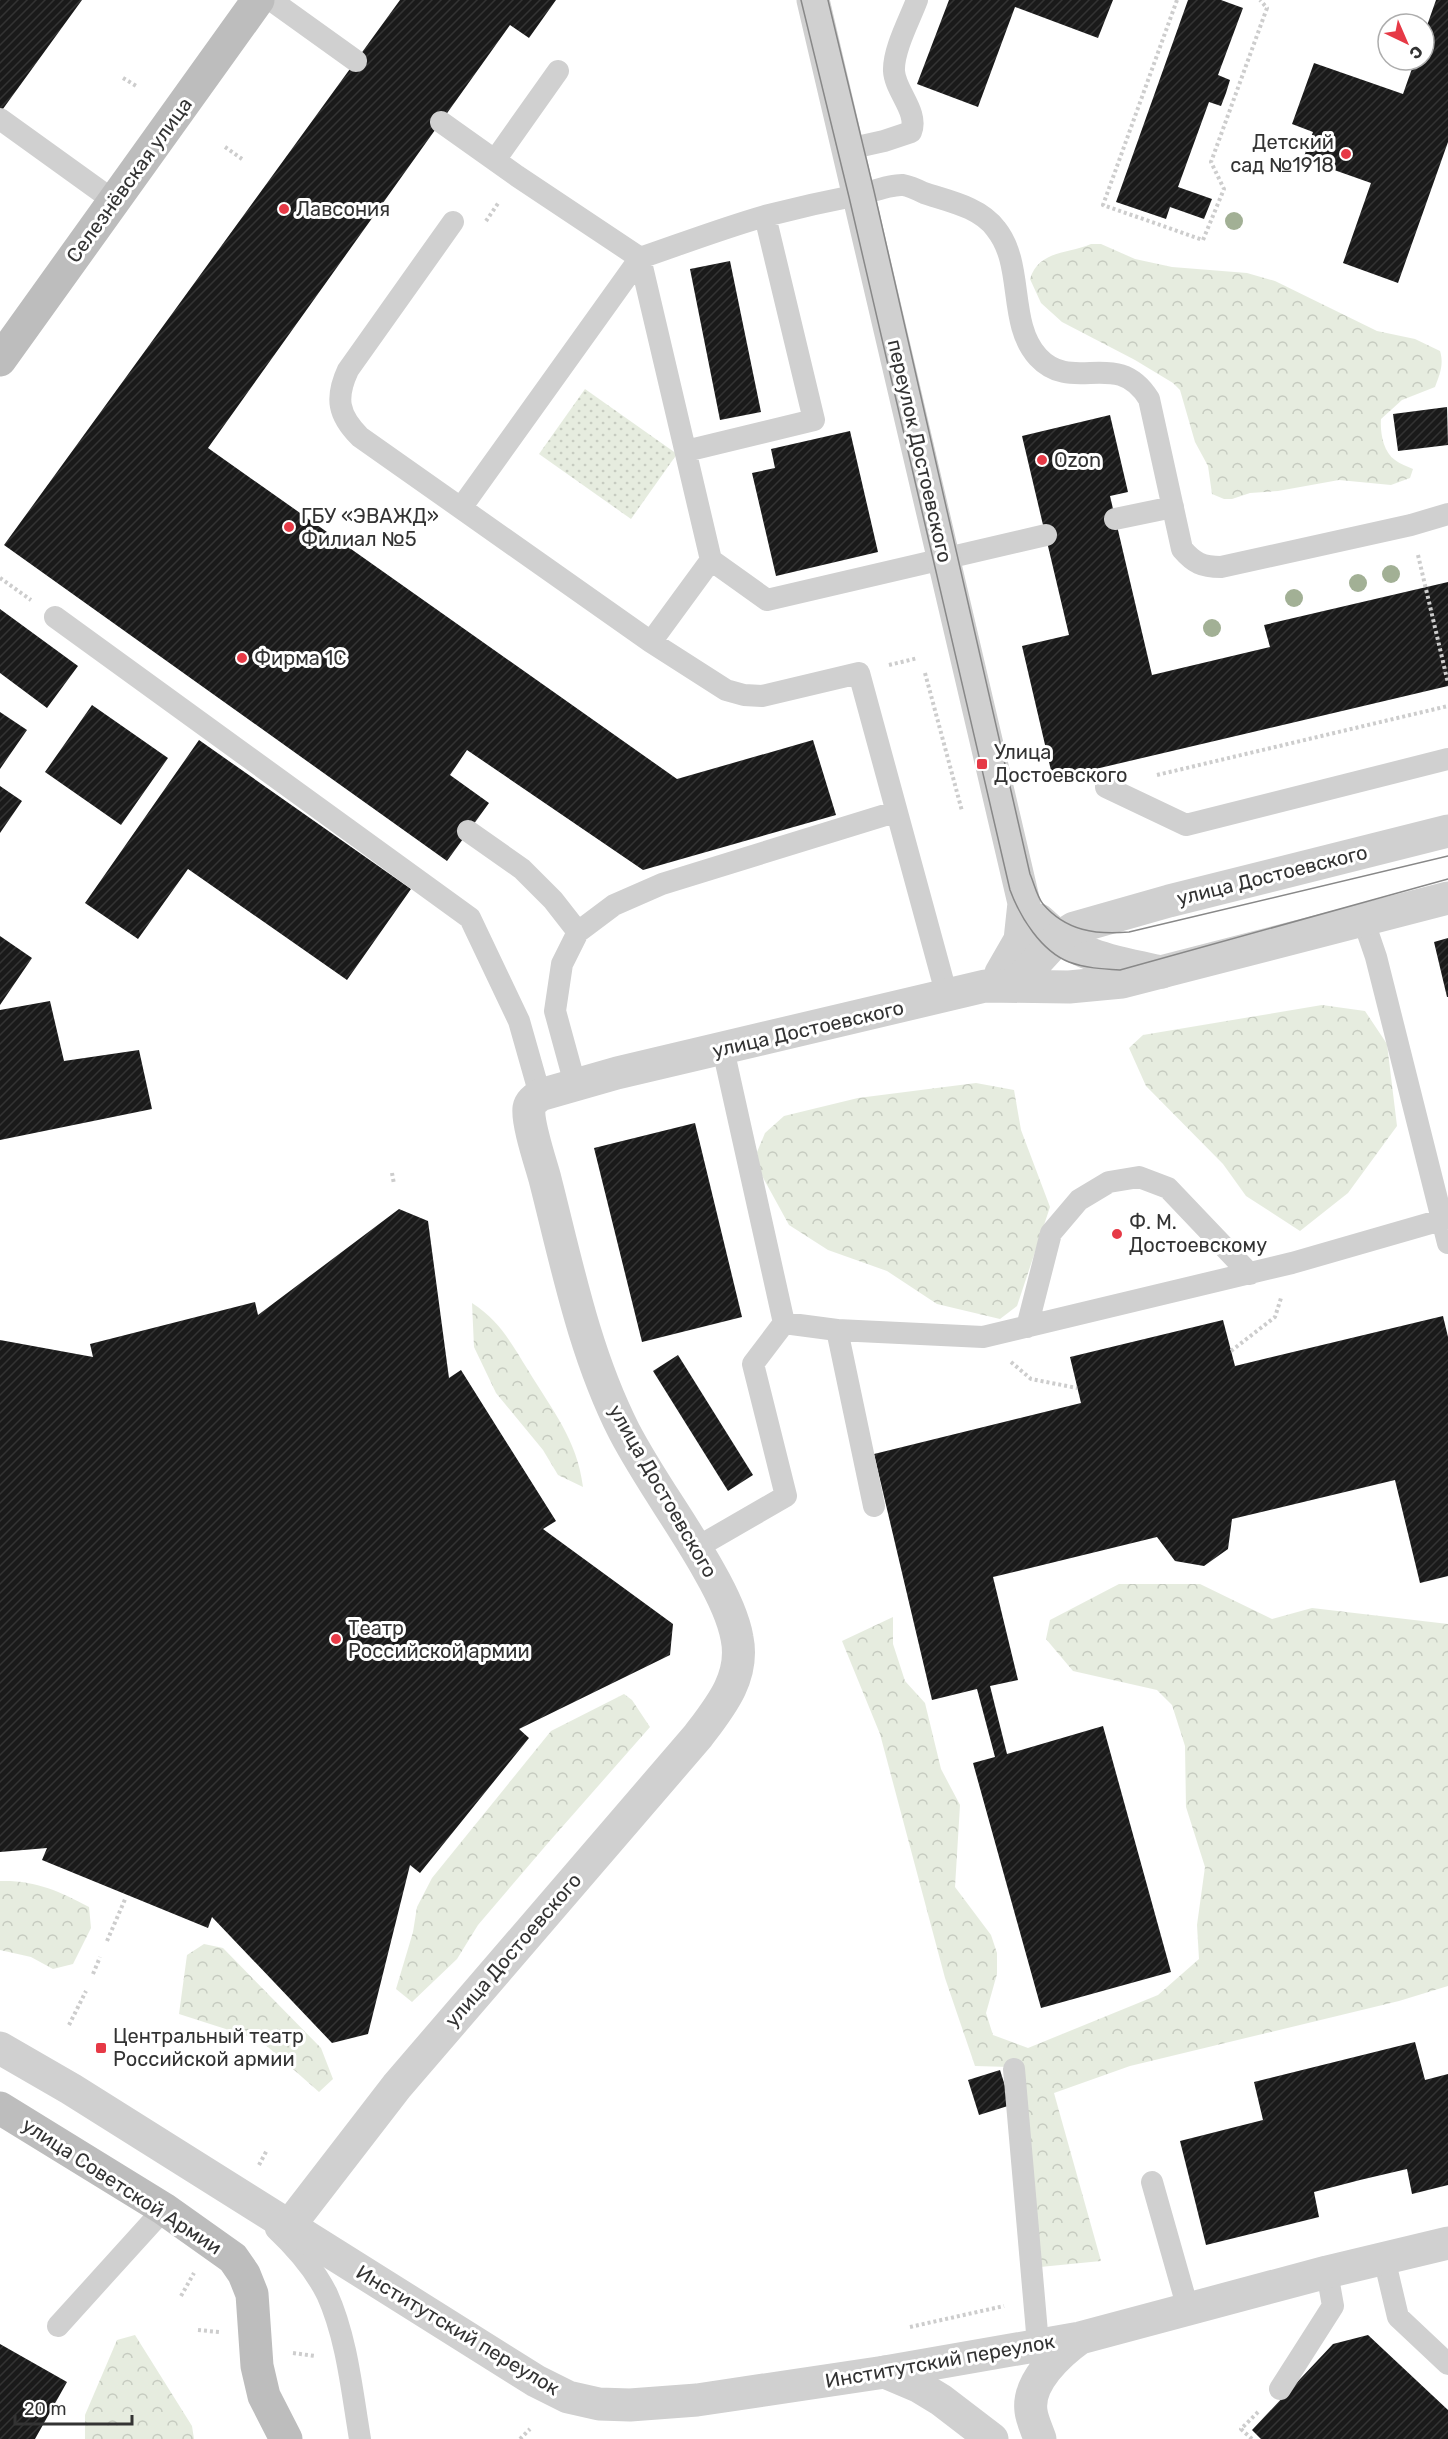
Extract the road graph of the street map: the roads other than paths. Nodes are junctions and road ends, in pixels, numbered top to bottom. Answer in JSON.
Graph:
{"nodes":[{"id":1,"x":258,"y":0,"type":"edge"},
{"id":2,"x":271,"y":0,"type":"edge"},
{"id":3,"x":813,"y":0,"type":"edge"},
{"id":4,"x":917,"y":0,"type":"edge"},
{"id":5,"x":356,"y":61,"type":"dead end"},
{"id":6,"x":558,"y":71,"type":"dead end"},
{"id":7,"x":0,"y":118,"type":"edge"},
{"id":8,"x":441,"y":122,"type":"dead end"},
{"id":9,"x":848,"y":149,"type":"junction"},
{"id":10,"x":495,"y":160,"type":"junction"},
{"id":11,"x":860,"y":195,"type":"junction"},
{"id":12,"x":114,"y":201,"type":"junction"},
{"id":13,"x":765,"y":216,"type":"junction"},
{"id":14,"x":453,"y":222,"type":"dead end"},
{"id":15,"x":640,"y":258,"type":"junction"},
{"id":16,"x":0,"y":360,"type":"edge"},
{"id":17,"x":686,"y":451,"type":"junction"},
{"id":18,"x":1173,"y":507,"type":"junction"},
{"id":19,"x":461,"y":508,"type":"junction"},
{"id":20,"x":1448,"y":514,"type":"edge"},
{"id":21,"x":1115,"y":519,"type":"dead end"},
{"id":22,"x":1046,"y":535,"type":"dead end"},
{"id":23,"x":945,"y":557,"type":"junction"},
{"id":24,"x":711,"y":560,"type":"junction"},
{"id":25,"x":55,"y":617,"type":"road end"},
{"id":26,"x":651,"y":642,"type":"junction"},
{"id":27,"x":1448,"y":759,"type":"edge"},
{"id":28,"x":1106,"y":787,"type":"road end"},
{"id":29,"x":895,"y":812,"type":"junction"},
{"id":30,"x":468,"y":831,"type":"dead end"},
{"id":31,"x":1448,"y":831,"type":"edge"},
{"id":32,"x":1448,"y":898,"type":"edge"},
{"id":33,"x":1024,"y":903,"type":"junction"},
{"id":34,"x":1363,"y":919,"type":"junction"},
{"id":35,"x":578,"y":932,"type":"junction"},
{"id":36,"x":1058,"y":938,"type":"junction"},
{"id":37,"x":1162,"y":972,"type":"junction"},
{"id":38,"x":1006,"y":986,"type":"junction"},
{"id":39,"x":947,"y":996,"type":"junction"},
{"id":40,"x":723,"y":1049,"type":"junction"},
{"id":41,"x":576,"y":1084,"type":"junction"},
{"id":42,"x":535,"y":1105,"type":"junction"},
{"id":43,"x":1445,"y":1219,"type":"edge"},
{"id":44,"x":1448,"y":1243,"type":"edge"},
{"id":45,"x":1250,"y":1274,"type":"junction"},
{"id":46,"x":784,"y":1323,"type":"junction"},
{"id":47,"x":1027,"y":1327,"type":"junction"},
{"id":48,"x":837,"y":1330,"type":"junction"},
{"id":49,"x":874,"y":1506,"type":"dead end"},
{"id":50,"x":696,"y":1548,"type":"junction"},
{"id":51,"x":0,"y":2048,"type":"edge"},
{"id":52,"x":1014,"y":2069,"type":"dead end"},
{"id":53,"x":3,"y":2118,"type":"edge"},
{"id":54,"x":1152,"y":2182,"type":"dead end"},
{"id":55,"x":240,"y":2196,"type":"junction"},
{"id":56,"x":164,"y":2209,"type":"junction"},
{"id":57,"x":289,"y":2226,"type":"junction"},
{"id":58,"x":1448,"y":2243,"type":"edge"},
{"id":59,"x":1384,"y":2258,"type":"junction"},
{"id":60,"x":1327,"y":2272,"type":"junction"},
{"id":61,"x":1188,"y":2308,"type":"junction"},
{"id":62,"x":58,"y":2326,"type":"dead end"},
{"id":63,"x":1080,"y":2338,"type":"junction"},
{"id":64,"x":1038,"y":2344,"type":"junction"},
{"id":65,"x":1448,"y":2364,"type":"edge"},
{"id":66,"x":885,"y":2372,"type":"junction"},
{"id":67,"x":1280,"y":2389,"type":"dead end"},
{"id":68,"x":286,"y":2439,"type":"edge"},
{"id":69,"x":360,"y":2439,"type":"edge"},
{"id":70,"x":993,"y":2439,"type":"edge"},
{"id":71,"x":1040,"y":2439,"type":"edge"}],
"edges":[{"from":1,"to":12,"type":"main road","name":"Селезнёвская улица"},
{"from":2,"to":5,"type":"lane"},
{"from":3,"to":9,"type":"street","name":"переулок Достоевского"},
{"from":4,"to":9,"type":"lane"},
{"from":6,"to":10,"type":"lane"},
{"from":7,"to":12,"type":"lane"},
{"from":8,"to":10,"type":"lane"},
{"from":9,"to":11,"type":"street","name":"переулок Достоевского"},
{"from":10,"to":15,"type":"lane"},
{"from":11,"to":13,"type":"lane"},
{"from":11,"to":18,"type":"lane"},
{"from":11,"to":23,"type":"street","name":"переулок Достоевского"},
{"from":12,"to":16,"type":"main road","name":"Селезнёвская улица"},
{"from":13,"to":15,"type":"lane"},
{"from":13,"to":17,"type":"lane"},
{"from":14,"to":19,"type":"lane"},
{"from":15,"to":17,"type":"lane"},
{"from":15,"to":19,"type":"lane"},
{"from":17,"to":24,"type":"lane"},
{"from":18,"to":20,"type":"lane"},
{"from":18,"to":21,"type":"lane"},
{"from":19,"to":26,"type":"lane"},
{"from":22,"to":23,"type":"lane"},
{"from":23,"to":24,"type":"lane"},
{"from":23,"to":33,"type":"street","name":"переулок Достоевского"},
{"from":24,"to":26,"type":"lane"},
{"from":25,"to":42,"type":"lane"},
{"from":26,"to":29,"type":"lane"},
{"from":27,"to":28,"type":"lane"},
{"from":29,"to":35,"type":"lane"},
{"from":29,"to":39,"type":"lane"},
{"from":30,"to":35,"type":"lane"},
{"from":31,"to":36,"type":"street","name":"улица Достоевского"},
{"from":32,"to":34,"type":"street","name":"улица Достоевского"},
{"from":33,"to":36,"type":"street"},
{"from":33,"to":38,"type":"street","name":"переулок Достоевского"},
{"from":34,"to":37,"type":"street","name":"улица Достоевского"},
{"from":34,"to":43,"type":"lane"},
{"from":35,"to":41,"type":"lane"},
{"from":36,"to":37,"type":"street"},
{"from":36,"to":38,"type":"street","name":"улица Достоевского"},
{"from":37,"to":38,"type":"street","name":"улица Достоевского"},
{"from":38,"to":39,"type":"street","name":"улица Достоевского"},
{"from":39,"to":40,"type":"street","name":"улица Достоевского"},
{"from":40,"to":41,"type":"street","name":"улица Достоевского"},
{"from":40,"to":46,"type":"lane"},
{"from":41,"to":42,"type":"street","name":"улица Достоевского"},
{"from":42,"to":50,"type":"street","name":"улица Достоевского"},
{"from":43,"to":44,"type":"lane"},
{"from":43,"to":45,"type":"lane"},
{"from":45,"to":47,"type":"lane"},
{"from":45,"to":47,"type":"lane"},
{"from":46,"to":48,"type":"lane"},
{"from":46,"to":50,"type":"lane"},
{"from":47,"to":48,"type":"lane"},
{"from":48,"to":49,"type":"lane"},
{"from":50,"to":57,"type":"street","name":"улица Достоевского"},
{"from":51,"to":55,"type":"street","name":"Институтский переулок"},
{"from":52,"to":64,"type":"lane"},
{"from":53,"to":56,"type":"main road","name":"улица Советской Армии"},
{"from":54,"to":61,"type":"lane"},
{"from":55,"to":57,"type":"street","name":"Институтский переулок"},
{"from":55,"to":69,"type":"lane"},
{"from":56,"to":62,"type":"lane"},
{"from":56,"to":68,"type":"main road","name":"улица Советской Армии"},
{"from":57,"to":66,"type":"street","name":"Институтский переулок"},
{"from":58,"to":59,"type":"street","name":"Институтский переулок"},
{"from":59,"to":60,"type":"street","name":"Институтский переулок"},
{"from":59,"to":65,"type":"lane"},
{"from":60,"to":61,"type":"street","name":"Институтский переулок"},
{"from":60,"to":67,"type":"lane"},
{"from":61,"to":63,"type":"street","name":"Институтский переулок"},
{"from":63,"to":64,"type":"street","name":"Институтский переулок"},
{"from":63,"to":71,"type":"street","name":"Институтский переулок"},
{"from":64,"to":66,"type":"street","name":"Институтский переулок"},
{"from":66,"to":70,"type":"street"}]}
